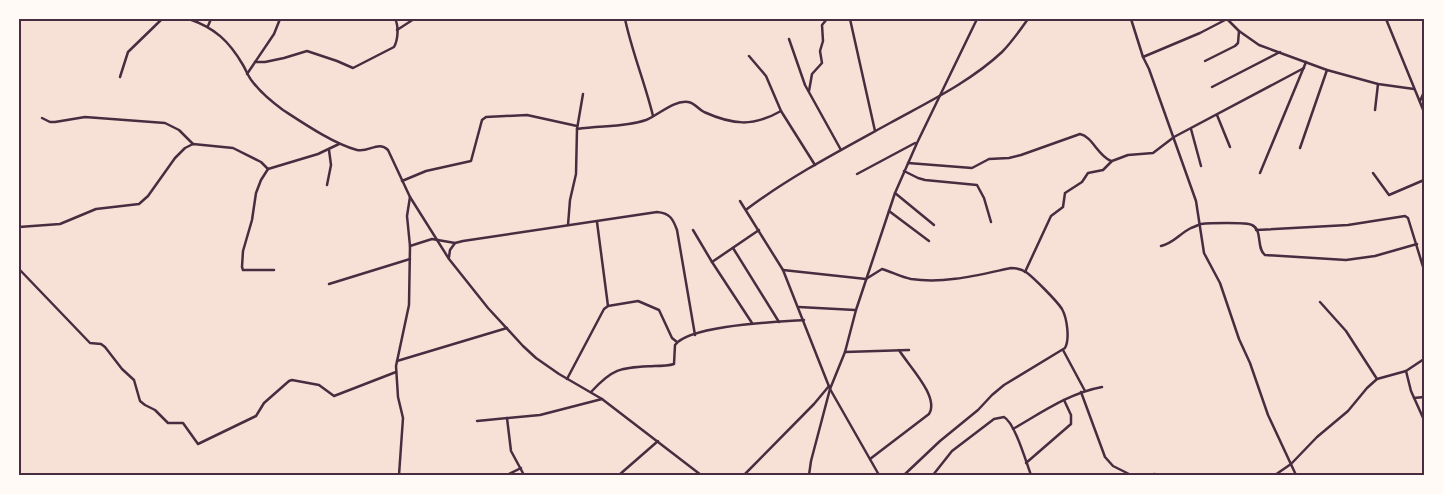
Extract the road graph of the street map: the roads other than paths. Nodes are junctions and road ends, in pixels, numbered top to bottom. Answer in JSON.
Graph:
{"nodes":[{"id":1,"x":162,"y":19,"type":"edge"},
{"id":2,"x":189,"y":19,"type":"edge"},
{"id":3,"x":210,"y":19,"type":"edge"},
{"id":4,"x":280,"y":19,"type":"edge"},
{"id":5,"x":395,"y":19,"type":"edge"},
{"id":6,"x":414,"y":19,"type":"edge"},
{"id":7,"x":625,"y":19,"type":"edge"},
{"id":8,"x":827,"y":19,"type":"edge"},
{"id":9,"x":850,"y":19,"type":"edge"},
{"id":10,"x":977,"y":19,"type":"edge"},
{"id":11,"x":1028,"y":19,"type":"edge"},
{"id":12,"x":1130,"y":19,"type":"edge"},
{"id":13,"x":1227,"y":19,"type":"edge"},
{"id":14,"x":1386,"y":19,"type":"edge"},
{"id":15,"x":208,"y":26,"type":"junction"},
{"id":16,"x":397,"y":30,"type":"junction"},
{"id":17,"x":1239,"y":31,"type":"junction"},
{"id":18,"x":789,"y":39,"type":"dead end"},
{"id":19,"x":1280,"y":52,"type":"junction"},
{"id":20,"x":749,"y":56,"type":"dead end"},
{"id":21,"x":1143,"y":57,"type":"junction"},
{"id":22,"x":1205,"y":61,"type":"dead end"},
{"id":23,"x":255,"y":62,"type":"junction"},
{"id":24,"x":1306,"y":62,"type":"junction"},
{"id":25,"x":1304,"y":68,"type":"junction"},
{"id":26,"x":1327,"y":70,"type":"junction"},
{"id":27,"x":247,"y":74,"type":"junction"},
{"id":28,"x":120,"y":77,"type":"dead end"},
{"id":29,"x":1378,"y":84,"type":"junction"},
{"id":30,"x":1212,"y":87,"type":"dead end"},
{"id":31,"x":1414,"y":89,"type":"junction"},
{"id":32,"x":809,"y":92,"type":"junction"},
{"id":33,"x":1424,"y":92,"type":"edge"},
{"id":34,"x":583,"y":94,"type":"dead end"},
{"id":35,"x":940,"y":96,"type":"junction"},
{"id":36,"x":1420,"y":101,"type":"junction"},
{"id":37,"x":1374,"y":110,"type":"dead end"},
{"id":38,"x":781,"y":111,"type":"junction"},
{"id":39,"x":1424,"y":112,"type":"edge"},
{"id":40,"x":1217,"y":115,"type":"junction"},
{"id":41,"x":653,"y":116,"type":"junction"},
{"id":42,"x":42,"y":118,"type":"dead end"},
{"id":43,"x":577,"y":128,"type":"junction"},
{"id":44,"x":1191,"y":128,"type":"junction"},
{"id":45,"x":875,"y":131,"type":"junction"},
{"id":46,"x":1174,"y":137,"type":"junction"},
{"id":47,"x":916,"y":143,"type":"junction"},
{"id":48,"x":193,"y":144,"type":"junction"},
{"id":49,"x":340,"y":144,"type":"junction"},
{"id":50,"x":1230,"y":147,"type":"dead end"},
{"id":51,"x":1300,"y":148,"type":"dead end"},
{"id":52,"x":329,"y":150,"type":"junction"},
{"id":53,"x":841,"y":150,"type":"junction"},
{"id":54,"x":1112,"y":161,"type":"junction"},
{"id":55,"x":908,"y":163,"type":"junction"},
{"id":56,"x":815,"y":165,"type":"junction"},
{"id":57,"x":1200,"y":166,"type":"dead end"},
{"id":58,"x":268,"y":169,"type":"junction"},
{"id":59,"x":904,"y":171,"type":"junction"},
{"id":60,"x":1260,"y":173,"type":"dead end"},
{"id":61,"x":1373,"y":173,"type":"dead end"},
{"id":62,"x":857,"y":174,"type":"dead end"},
{"id":63,"x":1424,"y":180,"type":"edge"},
{"id":64,"x":402,"y":181,"type":"junction"},
{"id":65,"x":327,"y":185,"type":"dead end"},
{"id":66,"x":895,"y":193,"type":"junction"},
{"id":67,"x":410,"y":197,"type":"junction"},
{"id":68,"x":740,"y":201,"type":"dead end"},
{"id":69,"x":747,"y":209,"type":"junction"},
{"id":70,"x":889,"y":211,"type":"junction"},
{"id":71,"x":597,"y":222,"type":"junction"},
{"id":72,"x":991,"y":222,"type":"dead end"},
{"id":73,"x":1200,"y":224,"type":"junction"},
{"id":74,"x":568,"y":225,"type":"junction"},
{"id":75,"x":934,"y":225,"type":"dead end"},
{"id":76,"x":19,"y":226,"type":"edge"},
{"id":77,"x":693,"y":230,"type":"dead end"},
{"id":78,"x":759,"y":230,"type":"junction"},
{"id":79,"x":1256,"y":230,"type":"junction"},
{"id":80,"x":436,"y":240,"type":"junction"},
{"id":81,"x":929,"y":240,"type":"dead end"},
{"id":82,"x":455,"y":243,"type":"junction"},
{"id":83,"x":1417,"y":244,"type":"junction"},
{"id":84,"x":410,"y":246,"type":"junction"},
{"id":85,"x":1161,"y":246,"type":"dead end"},
{"id":86,"x":733,"y":248,"type":"junction"},
{"id":87,"x":410,"y":259,"type":"junction"},
{"id":88,"x":449,"y":259,"type":"junction"},
{"id":89,"x":1424,"y":259,"type":"edge"},
{"id":90,"x":1420,"y":261,"type":"junction"},
{"id":91,"x":712,"y":262,"type":"junction"},
{"id":92,"x":19,"y":269,"type":"edge"},
{"id":93,"x":274,"y":270,"type":"dead end"},
{"id":94,"x":783,"y":270,"type":"junction"},
{"id":95,"x":1424,"y":270,"type":"edge"},
{"id":96,"x":1025,"y":272,"type":"junction"},
{"id":97,"x":866,"y":279,"type":"junction"},
{"id":98,"x":329,"y":284,"type":"dead end"},
{"id":99,"x":1320,"y":302,"type":"dead end"},
{"id":100,"x":608,"y":306,"type":"junction"},
{"id":101,"x":799,"y":307,"type":"junction"},
{"id":102,"x":856,"y":310,"type":"junction"},
{"id":103,"x":804,"y":320,"type":"junction"},
{"id":104,"x":779,"y":322,"type":"junction"},
{"id":105,"x":752,"y":323,"type":"junction"},
{"id":106,"x":507,"y":328,"type":"junction"},
{"id":107,"x":694,"y":335,"type":"junction"},
{"id":108,"x":677,"y":342,"type":"junction"},
{"id":109,"x":899,"y":350,"type":"junction"},
{"id":110,"x":909,"y":350,"type":"dead end"},
{"id":111,"x":1063,"y":350,"type":"junction"},
{"id":112,"x":845,"y":352,"type":"junction"},
{"id":113,"x":1424,"y":359,"type":"edge"},
{"id":114,"x":397,"y":361,"type":"junction"},
{"id":115,"x":1406,"y":370,"type":"junction"},
{"id":116,"x":396,"y":372,"type":"junction"},
{"id":117,"x":567,"y":379,"type":"junction"},
{"id":118,"x":1377,"y":379,"type":"junction"},
{"id":119,"x":1102,"y":387,"type":"dead end"},
{"id":120,"x":830,"y":388,"type":"junction"},
{"id":121,"x":1085,"y":390,"type":"junction"},
{"id":122,"x":591,"y":392,"type":"junction"},
{"id":123,"x":1081,"y":392,"type":"junction"},
{"id":124,"x":1424,"y":397,"type":"edge"},
{"id":125,"x":1414,"y":398,"type":"junction"},
{"id":126,"x":602,"y":399,"type":"junction"},
{"id":127,"x":1064,"y":400,"type":"junction"},
{"id":128,"x":507,"y":418,"type":"junction"},
{"id":129,"x":1424,"y":420,"type":"edge"},
{"id":130,"x":477,"y":421,"type":"dead end"},
{"id":131,"x":1013,"y":429,"type":"junction"},
{"id":132,"x":658,"y":441,"type":"junction"},
{"id":133,"x":870,"y":459,"type":"junction"},
{"id":134,"x":1026,"y":463,"type":"junction"},
{"id":135,"x":1291,"y":464,"type":"junction"},
{"id":136,"x":521,"y":468,"type":"junction"},
{"id":137,"x":399,"y":475,"type":"edge"},
{"id":138,"x":507,"y":475,"type":"edge"},
{"id":139,"x":524,"y":475,"type":"edge"},
{"id":140,"x":619,"y":475,"type":"edge"},
{"id":141,"x":702,"y":475,"type":"edge"},
{"id":142,"x":744,"y":475,"type":"edge"},
{"id":143,"x":809,"y":475,"type":"edge"},
{"id":144,"x":879,"y":475,"type":"edge"},
{"id":145,"x":904,"y":475,"type":"edge"},
{"id":146,"x":933,"y":475,"type":"edge"},
{"id":147,"x":1031,"y":475,"type":"edge"},
{"id":148,"x":1131,"y":475,"type":"edge"},
{"id":149,"x":1145,"y":475,"type":"edge"},
{"id":150,"x":1157,"y":475,"type":"edge"},
{"id":151,"x":1275,"y":475,"type":"edge"},
{"id":152,"x":1296,"y":475,"type":"edge"}],
"edges":[{"from":1,"to":28,"type":"street"},
{"from":2,"to":15,"type":"street"},
{"from":3,"to":15,"type":"street"},
{"from":4,"to":23,"type":"street"},
{"from":5,"to":16,"type":"street"},
{"from":6,"to":16,"type":"street"},
{"from":7,"to":41,"type":"street"},
{"from":8,"to":32,"type":"street"},
{"from":9,"to":45,"type":"street"},
{"from":10,"to":35,"type":"street"},
{"from":11,"to":35,"type":"street"},
{"from":12,"to":21,"type":"street"},
{"from":13,"to":17,"type":"street"},
{"from":13,"to":21,"type":"street"},
{"from":14,"to":31,"type":"street"},
{"from":15,"to":27,"type":"street"},
{"from":16,"to":23,"type":"street"},
{"from":17,"to":19,"type":"street"},
{"from":17,"to":22,"type":"street"},
{"from":18,"to":32,"type":"street"},
{"from":19,"to":24,"type":"street"},
{"from":19,"to":30,"type":"street"},
{"from":20,"to":38,"type":"street"},
{"from":21,"to":46,"type":"street"},
{"from":23,"to":27,"type":"street"},
{"from":24,"to":25,"type":"street"},
{"from":24,"to":26,"type":"street"},
{"from":25,"to":40,"type":"street"},
{"from":25,"to":60,"type":"street"},
{"from":26,"to":29,"type":"street"},
{"from":26,"to":51,"type":"street"},
{"from":27,"to":49,"type":"street"},
{"from":29,"to":31,"type":"street"},
{"from":29,"to":37,"type":"street"},
{"from":31,"to":36,"type":"street"},
{"from":32,"to":53,"type":"street"},
{"from":33,"to":36,"type":"street"},
{"from":34,"to":43,"type":"street"},
{"from":35,"to":45,"type":"street"},
{"from":35,"to":47,"type":"street"},
{"from":36,"to":39,"type":"street"},
{"from":38,"to":41,"type":"street"},
{"from":38,"to":56,"type":"street"},
{"from":40,"to":44,"type":"street"},
{"from":40,"to":50,"type":"street"},
{"from":41,"to":43,"type":"street"},
{"from":42,"to":48,"type":"street"},
{"from":43,"to":64,"type":"street"},
{"from":43,"to":74,"type":"street"},
{"from":44,"to":46,"type":"street"},
{"from":44,"to":57,"type":"street"},
{"from":45,"to":53,"type":"street"},
{"from":46,"to":54,"type":"street"},
{"from":46,"to":73,"type":"street"},
{"from":47,"to":55,"type":"street"},
{"from":47,"to":62,"type":"street"},
{"from":48,"to":58,"type":"street"},
{"from":48,"to":76,"type":"street"},
{"from":49,"to":52,"type":"street"},
{"from":49,"to":64,"type":"street"},
{"from":52,"to":58,"type":"street"},
{"from":52,"to":65,"type":"street"},
{"from":53,"to":56,"type":"street"},
{"from":54,"to":55,"type":"street"},
{"from":54,"to":96,"type":"street"},
{"from":55,"to":59,"type":"street"},
{"from":56,"to":69,"type":"street"},
{"from":58,"to":93,"type":"street"},
{"from":59,"to":66,"type":"street"},
{"from":59,"to":72,"type":"street"},
{"from":61,"to":63,"type":"street"},
{"from":64,"to":67,"type":"street"},
{"from":66,"to":70,"type":"street"},
{"from":66,"to":75,"type":"street"},
{"from":67,"to":80,"type":"street"},
{"from":67,"to":84,"type":"street"},
{"from":68,"to":69,"type":"street"},
{"from":69,"to":78,"type":"street"},
{"from":70,"to":81,"type":"street"},
{"from":70,"to":97,"type":"street"},
{"from":71,"to":74,"type":"street"},
{"from":71,"to":100,"type":"street"},
{"from":71,"to":107,"type":"street"},
{"from":73,"to":79,"type":"street"},
{"from":73,"to":85,"type":"street"},
{"from":73,"to":135,"type":"street"},
{"from":74,"to":82,"type":"street"},
{"from":77,"to":91,"type":"street"},
{"from":78,"to":86,"type":"street"},
{"from":78,"to":94,"type":"street"},
{"from":79,"to":83,"type":"street"},
{"from":79,"to":83,"type":"street"},
{"from":80,"to":82,"type":"street"},
{"from":80,"to":84,"type":"street"},
{"from":80,"to":88,"type":"street"},
{"from":82,"to":88,"type":"street"},
{"from":83,"to":90,"type":"street"},
{"from":84,"to":87,"type":"street"},
{"from":86,"to":91,"type":"street"},
{"from":86,"to":104,"type":"street"},
{"from":87,"to":98,"type":"street"},
{"from":87,"to":114,"type":"street"},
{"from":88,"to":106,"type":"street"},
{"from":89,"to":90,"type":"street"},
{"from":90,"to":95,"type":"street"},
{"from":91,"to":105,"type":"street"},
{"from":92,"to":116,"type":"street"},
{"from":94,"to":97,"type":"street"},
{"from":94,"to":101,"type":"street"},
{"from":96,"to":97,"type":"street"},
{"from":96,"to":111,"type":"street"},
{"from":97,"to":102,"type":"street"},
{"from":99,"to":118,"type":"street"},
{"from":100,"to":108,"type":"street"},
{"from":100,"to":117,"type":"street"},
{"from":101,"to":102,"type":"street"},
{"from":101,"to":103,"type":"street"},
{"from":102,"to":112,"type":"street"},
{"from":103,"to":104,"type":"street"},
{"from":103,"to":120,"type":"street"},
{"from":104,"to":105,"type":"street"},
{"from":105,"to":107,"type":"street"},
{"from":106,"to":114,"type":"street"},
{"from":106,"to":117,"type":"street"},
{"from":107,"to":108,"type":"street"},
{"from":108,"to":122,"type":"street"},
{"from":109,"to":110,"type":"street"},
{"from":109,"to":112,"type":"street"},
{"from":109,"to":133,"type":"street"},
{"from":111,"to":121,"type":"street"},
{"from":111,"to":145,"type":"street"},
{"from":112,"to":120,"type":"street"},
{"from":113,"to":115,"type":"street"},
{"from":114,"to":116,"type":"street"},
{"from":115,"to":118,"type":"street"},
{"from":115,"to":125,"type":"street"},
{"from":116,"to":137,"type":"street"},
{"from":117,"to":122,"type":"street"},
{"from":118,"to":135,"type":"street"},
{"from":119,"to":121,"type":"street"},
{"from":120,"to":133,"type":"street"},
{"from":120,"to":142,"type":"street"},
{"from":120,"to":143,"type":"street"},
{"from":121,"to":123,"type":"street"},
{"from":122,"to":126,"type":"street"},
{"from":123,"to":127,"type":"street"},
{"from":123,"to":148,"type":"street"},
{"from":124,"to":125,"type":"street"},
{"from":125,"to":129,"type":"street"},
{"from":126,"to":128,"type":"street"},
{"from":126,"to":132,"type":"street"},
{"from":127,"to":131,"type":"street"},
{"from":127,"to":134,"type":"street"},
{"from":128,"to":130,"type":"street"},
{"from":128,"to":136,"type":"street"},
{"from":131,"to":134,"type":"street"},
{"from":131,"to":146,"type":"street"},
{"from":132,"to":140,"type":"street"},
{"from":132,"to":141,"type":"street"},
{"from":133,"to":144,"type":"street"},
{"from":134,"to":147,"type":"street"},
{"from":135,"to":151,"type":"street"},
{"from":135,"to":152,"type":"street"},
{"from":136,"to":138,"type":"street"},
{"from":136,"to":139,"type":"street"},
{"from":149,"to":150,"type":"street"}]}
